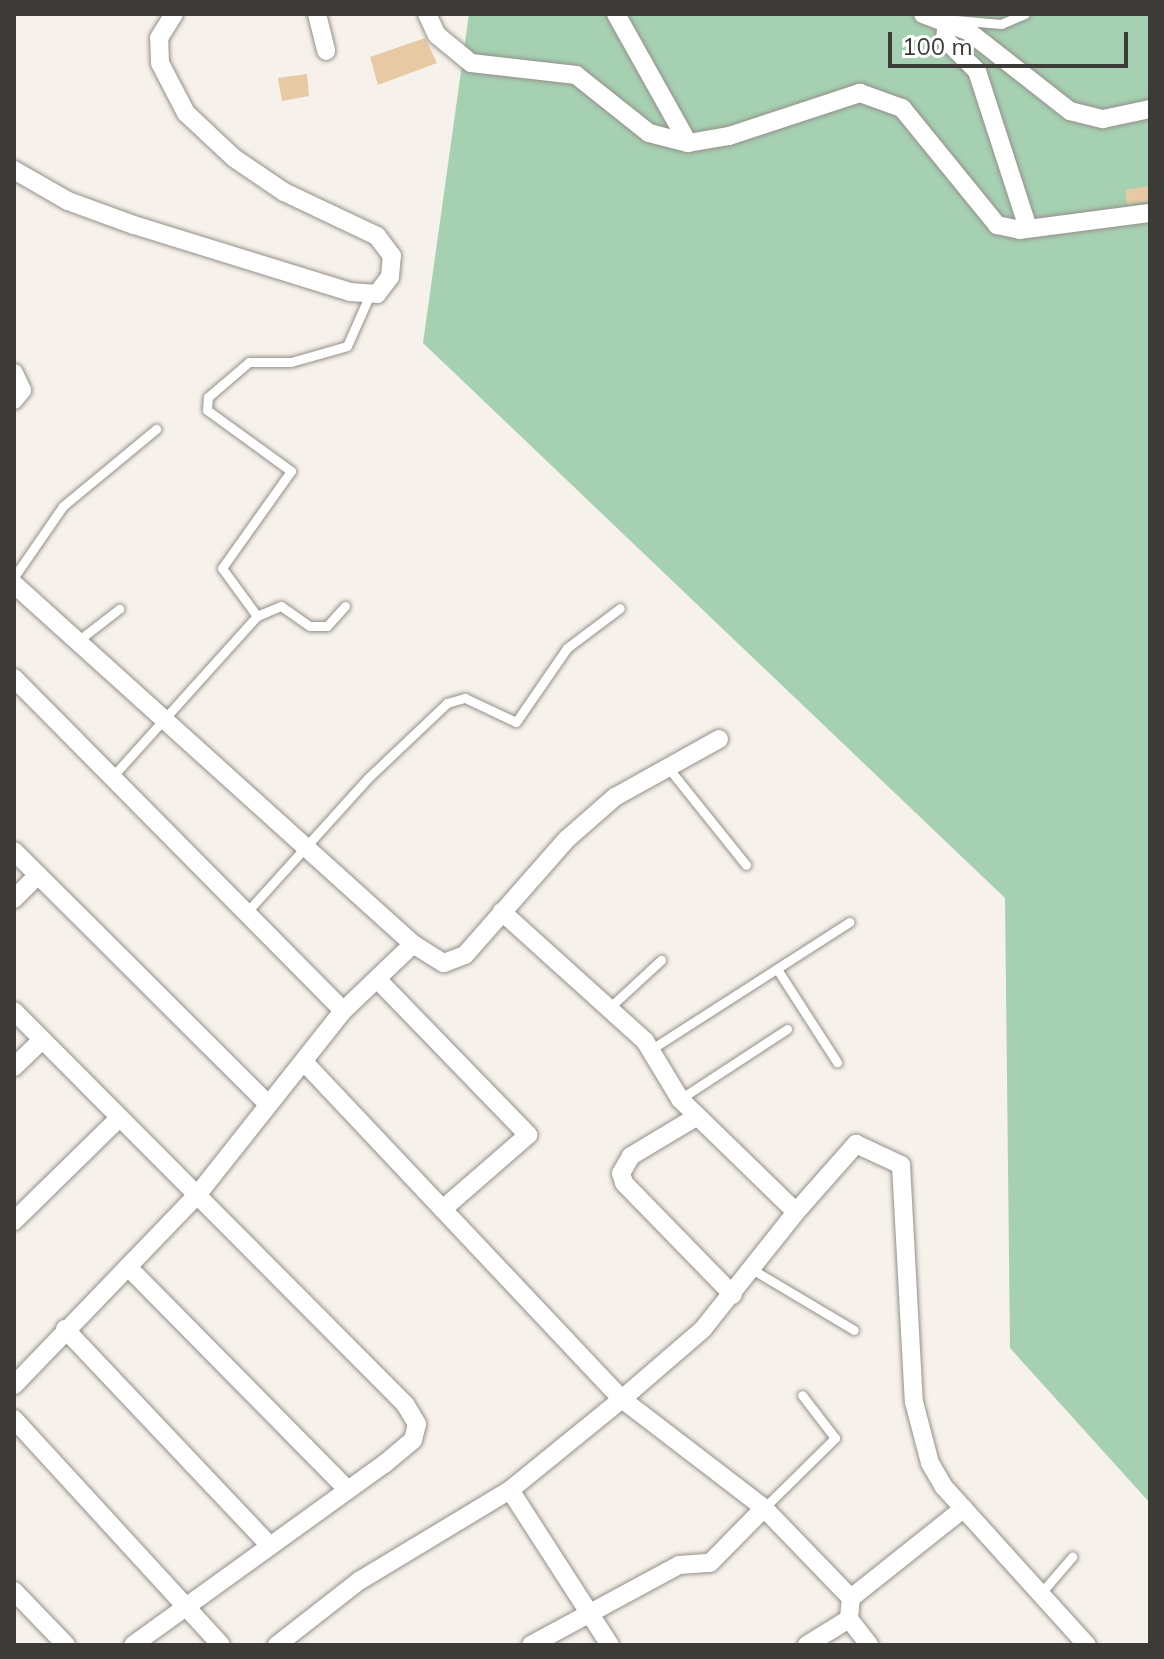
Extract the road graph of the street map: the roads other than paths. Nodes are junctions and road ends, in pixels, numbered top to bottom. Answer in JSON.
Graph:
{"nodes":[{"id":1,"x":174,"y":14,"type":"edge"},
{"id":2,"x":317,"y":14,"type":"edge"},
{"id":3,"x":427,"y":14,"type":"edge"},
{"id":4,"x":616,"y":14,"type":"edge"},
{"id":5,"x":923,"y":14,"type":"edge"},
{"id":6,"x":1025,"y":14,"type":"edge"},
{"id":7,"x":947,"y":20,"type":"junction"},
{"id":8,"x":326,"y":51,"type":"dead end"},
{"id":9,"x":1150,"y":109,"type":"edge"},
{"id":10,"x":688,"y":143,"type":"junction"},
{"id":11,"x":14,"y":170,"type":"edge"},
{"id":12,"x":1150,"y":213,"type":"edge"},
{"id":13,"x":1028,"y":228,"type":"junction"},
{"id":14,"x":370,"y":294,"type":"junction"},
{"id":15,"x":14,"y":373,"type":"edge"},
{"id":16,"x":14,"y":400,"type":"edge"},
{"id":17,"x":156,"y":429,"type":"dead end"},
{"id":18,"x":14,"y":577,"type":"edge"},
{"id":19,"x":14,"y":584,"type":"edge"},
{"id":20,"x":345,"y":606,"type":"dead end"},
{"id":21,"x":620,"y":608,"type":"dead end"},
{"id":22,"x":119,"y":609,"type":"dead end"},
{"id":23,"x":257,"y":616,"type":"junction"},
{"id":24,"x":79,"y":640,"type":"junction"},
{"id":25,"x":14,"y":678,"type":"edge"},
{"id":26,"x":165,"y":717,"type":"junction"},
{"id":27,"x":719,"y":739,"type":"dead end"},
{"id":28,"x":666,"y":765,"type":"junction"},
{"id":29,"x":112,"y":777,"type":"junction"},
{"id":30,"x":307,"y":846,"type":"junction"},
{"id":31,"x":14,"y":851,"type":"edge"},
{"id":32,"x":746,"y":865,"type":"dead end"},
{"id":33,"x":38,"y":875,"type":"junction"},
{"id":34,"x":14,"y":899,"type":"edge"},
{"id":35,"x":502,"y":912,"type":"junction"},
{"id":36,"x":246,"y":913,"type":"junction"},
{"id":37,"x":849,"y":922,"type":"dead end"},
{"id":38,"x":413,"y":944,"type":"junction"},
{"id":39,"x":661,"y":960,"type":"dead end"},
{"id":40,"x":777,"y":969,"type":"junction"},
{"id":41,"x":378,"y":980,"type":"junction"},
{"id":42,"x":609,"y":1008,"type":"junction"},
{"id":43,"x":14,"y":1011,"type":"edge"},
{"id":44,"x":343,"y":1011,"type":"junction"},
{"id":45,"x":787,"y":1029,"type":"dead end"},
{"id":46,"x":41,"y":1041,"type":"junction"},
{"id":47,"x":650,"y":1050,"type":"junction"},
{"id":48,"x":304,"y":1062,"type":"junction"},
{"id":49,"x":837,"y":1062,"type":"dead end"},
{"id":50,"x":14,"y":1067,"type":"edge"},
{"id":51,"x":680,"y":1099,"type":"junction"},
{"id":52,"x":268,"y":1104,"type":"junction"},
{"id":53,"x":696,"y":1117,"type":"junction"},
{"id":54,"x":119,"y":1118,"type":"junction"},
{"id":55,"x":197,"y":1195,"type":"junction"},
{"id":56,"x":443,"y":1209,"type":"junction"},
{"id":57,"x":796,"y":1212,"type":"junction"},
{"id":58,"x":14,"y":1221,"type":"edge"},
{"id":59,"x":128,"y":1267,"type":"junction"},
{"id":60,"x":755,"y":1271,"type":"junction"},
{"id":61,"x":733,"y":1295,"type":"junction"},
{"id":62,"x":65,"y":1329,"type":"junction"},
{"id":63,"x":854,"y":1330,"type":"dead end"},
{"id":64,"x":14,"y":1385,"type":"edge"},
{"id":65,"x":802,"y":1395,"type":"dead end"},
{"id":66,"x":622,"y":1399,"type":"junction"},
{"id":67,"x":14,"y":1419,"type":"edge"},
{"id":68,"x":347,"y":1489,"type":"junction"},
{"id":69,"x":510,"y":1490,"type":"junction"},
{"id":70,"x":764,"y":1508,"type":"junction"},
{"id":71,"x":964,"y":1508,"type":"junction"},
{"id":72,"x":268,"y":1544,"type":"junction"},
{"id":73,"x":1072,"y":1557,"type":"dead end"},
{"id":74,"x":14,"y":1591,"type":"edge"},
{"id":75,"x":1041,"y":1593,"type":"junction"},
{"id":76,"x":851,"y":1598,"type":"junction"},
{"id":77,"x":189,"y":1605,"type":"junction"},
{"id":78,"x":589,"y":1613,"type":"junction"},
{"id":79,"x":849,"y":1619,"type":"junction"},
{"id":80,"x":66,"y":1645,"type":"edge"},
{"id":81,"x":133,"y":1645,"type":"edge"},
{"id":82,"x":221,"y":1645,"type":"edge"},
{"id":83,"x":277,"y":1645,"type":"edge"},
{"id":84,"x":531,"y":1645,"type":"edge"},
{"id":85,"x":610,"y":1645,"type":"edge"},
{"id":86,"x":807,"y":1645,"type":"edge"},
{"id":87,"x":869,"y":1645,"type":"edge"},
{"id":88,"x":1087,"y":1645,"type":"edge"}],
"edges":[{"from":1,"to":14,"type":"street"},
{"from":2,"to":8,"type":"street"},
{"from":3,"to":10,"type":"street"},
{"from":4,"to":10,"type":"street"},
{"from":5,"to":7,"type":"street"},
{"from":6,"to":7,"type":"lane"},
{"from":7,"to":9,"type":"street"},
{"from":7,"to":13,"type":"street"},
{"from":10,"to":13,"type":"street"},
{"from":11,"to":14,"type":"street"},
{"from":12,"to":13,"type":"street"},
{"from":14,"to":23,"type":"lane"},
{"from":15,"to":16,"type":"street"},
{"from":17,"to":18,"type":"lane"},
{"from":19,"to":24,"type":"street"},
{"from":20,"to":23,"type":"lane"},
{"from":21,"to":30,"type":"lane"},
{"from":22,"to":24,"type":"lane"},
{"from":23,"to":26,"type":"lane"},
{"from":24,"to":26,"type":"street"},
{"from":25,"to":29,"type":"street"},
{"from":26,"to":29,"type":"lane"},
{"from":26,"to":30,"type":"street"},
{"from":27,"to":28,"type":"street"},
{"from":28,"to":32,"type":"lane"},
{"from":28,"to":35,"type":"street"},
{"from":29,"to":36,"type":"street"},
{"from":30,"to":36,"type":"lane"},
{"from":30,"to":38,"type":"street"},
{"from":31,"to":33,"type":"street"},
{"from":33,"to":34,"type":"street"},
{"from":33,"to":52,"type":"street"},
{"from":35,"to":38,"type":"street"},
{"from":35,"to":42,"type":"street"},
{"from":36,"to":44,"type":"street"},
{"from":37,"to":40,"type":"lane"},
{"from":38,"to":41,"type":"street"},
{"from":39,"to":42,"type":"lane"},
{"from":40,"to":47,"type":"lane"},
{"from":40,"to":49,"type":"lane"},
{"from":41,"to":44,"type":"street"},
{"from":41,"to":56,"type":"street"},
{"from":42,"to":47,"type":"street"},
{"from":43,"to":46,"type":"street"},
{"from":44,"to":48,"type":"street"},
{"from":45,"to":51,"type":"lane"},
{"from":46,"to":50,"type":"street"},
{"from":46,"to":54,"type":"street"},
{"from":47,"to":51,"type":"street"},
{"from":48,"to":52,"type":"street"},
{"from":48,"to":56,"type":"street"},
{"from":51,"to":53,"type":"street"},
{"from":52,"to":55,"type":"street"},
{"from":53,"to":57,"type":"street"},
{"from":53,"to":61,"type":"street"},
{"from":54,"to":55,"type":"street"},
{"from":54,"to":58,"type":"street"},
{"from":55,"to":59,"type":"street"},
{"from":55,"to":68,"type":"street"},
{"from":56,"to":66,"type":"street"},
{"from":57,"to":60,"type":"street"},
{"from":57,"to":71,"type":"street"},
{"from":59,"to":62,"type":"street"},
{"from":59,"to":68,"type":"street"},
{"from":60,"to":61,"type":"street"},
{"from":60,"to":63,"type":"lane"},
{"from":61,"to":66,"type":"street"},
{"from":62,"to":64,"type":"street"},
{"from":62,"to":72,"type":"street"},
{"from":65,"to":70,"type":"lane"},
{"from":66,"to":69,"type":"street"},
{"from":66,"to":70,"type":"street"},
{"from":67,"to":77,"type":"street"},
{"from":68,"to":72,"type":"street"},
{"from":69,"to":78,"type":"street"},
{"from":69,"to":83,"type":"street"},
{"from":70,"to":76,"type":"street"},
{"from":70,"to":78,"type":"street"},
{"from":71,"to":75,"type":"street"},
{"from":71,"to":76,"type":"street"},
{"from":72,"to":77,"type":"street"},
{"from":73,"to":75,"type":"lane"},
{"from":74,"to":80,"type":"street"},
{"from":75,"to":88,"type":"street"},
{"from":76,"to":79,"type":"street"},
{"from":77,"to":81,"type":"street"},
{"from":77,"to":82,"type":"street"},
{"from":78,"to":84,"type":"street"},
{"from":78,"to":85,"type":"street"},
{"from":79,"to":86,"type":"street"},
{"from":79,"to":87,"type":"street"}]}
